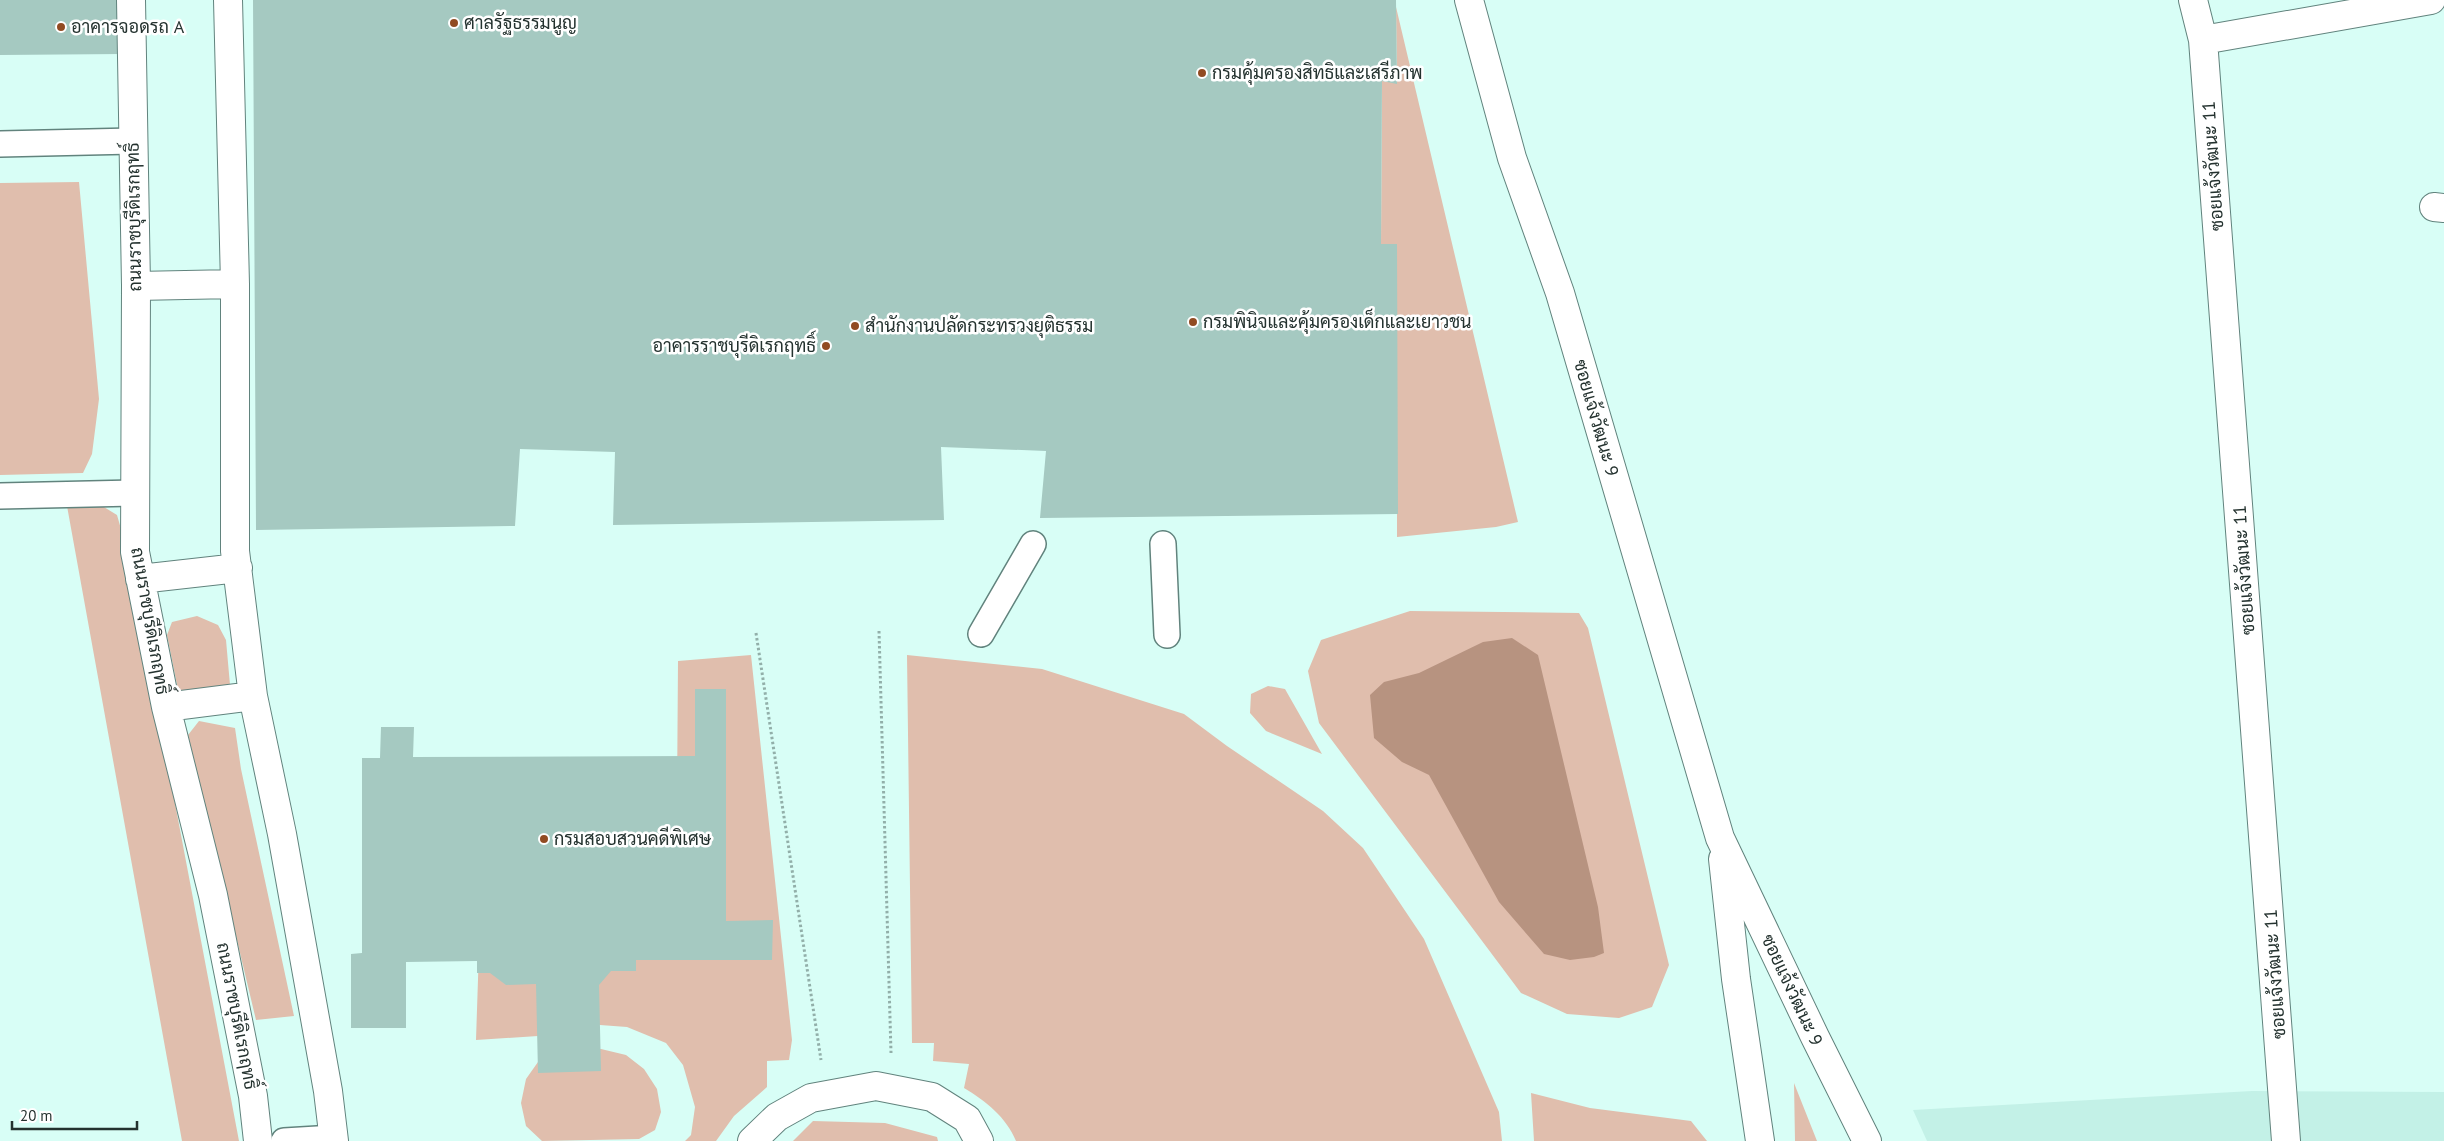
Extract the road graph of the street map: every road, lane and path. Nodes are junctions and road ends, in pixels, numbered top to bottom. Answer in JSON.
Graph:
{"nodes":[{"id":1,"x":131,"y":0,"type":"edge"},
{"id":2,"x":228,"y":0,"type":"edge"},
{"id":3,"x":1469,"y":0,"type":"edge"},
{"id":4,"x":2192,"y":0,"type":"edge"},
{"id":5,"x":2431,"y":0,"type":"edge"},
{"id":6,"x":2362,"y":6,"type":"edge"},
{"id":7,"x":2203,"y":40,"type":"junction"},
{"id":8,"x":132,"y":141,"type":"junction"},
{"id":9,"x":0,"y":144,"type":"edge"},
{"id":10,"x":235,"y":284,"type":"junction"},
{"id":11,"x":136,"y":286,"type":"junction"},
{"id":12,"x":134,"y":493,"type":"junction"},
{"id":13,"x":0,"y":496,"type":"edge"},
{"id":14,"x":1033,"y":544,"type":"dead end"},
{"id":15,"x":1163,"y":544,"type":"dead end"},
{"id":16,"x":238,"y":568,"type":"junction"},
{"id":17,"x":140,"y":578,"type":"junction"},
{"id":18,"x":879,"y":631,"type":"dead end"},
{"id":19,"x":756,"y":633,"type":"dead end"},
{"id":20,"x":981,"y":634,"type":"dead end"},
{"id":21,"x":1167,"y":634,"type":"dead end"},
{"id":22,"x":253,"y":696,"type":"junction"},
{"id":23,"x":166,"y":707,"type":"junction"},
{"id":24,"x":1720,"y":838,"type":"junction"},
{"id":25,"x":892,"y":1090,"type":"junction"},
{"id":26,"x":827,"y":1096,"type":"junction"},
{"id":27,"x":334,"y":1140,"type":"edge"},
{"id":28,"x":258,"y":1141,"type":"edge"},
{"id":29,"x":284,"y":1141,"type":"edge"},
{"id":30,"x":752,"y":1141,"type":"edge"},
{"id":31,"x":979,"y":1141,"type":"edge"},
{"id":32,"x":1760,"y":1141,"type":"edge"},
{"id":33,"x":1867,"y":1141,"type":"edge"},
{"id":34,"x":2286,"y":1141,"type":"edge"}],
"edges":[{"from":1,"to":8,"type":"street","name":"ถนนราชบุรีดิเรกฤทธิ์"},
{"from":2,"to":10,"type":"street"},
{"from":3,"to":24,"type":"street","name":"ซอยแจ้งวัฒนะ 9"},
{"from":4,"to":7,"type":"street","name":"ซอยแจ้งวัฒนะ 11"},
{"from":5,"to":6,"type":"street"},
{"from":6,"to":7,"type":"street"},
{"from":7,"to":34,"type":"street","name":"ซอยแจ้งวัฒนะ 11"},
{"from":8,"to":9,"type":"lane"},
{"from":8,"to":11,"type":"street","name":"ถนนราชบุรีดิเรกฤทธิ์"},
{"from":10,"to":11,"type":"street"},
{"from":10,"to":16,"type":"street"},
{"from":11,"to":12,"type":"street","name":"ถนนราชบุรีดิเรกฤทธิ์"},
{"from":12,"to":13,"type":"lane"},
{"from":12,"to":17,"type":"street","name":"ถนนราชบุรีดิเรกฤทธิ์"},
{"from":14,"to":20,"type":"lane"},
{"from":15,"to":21,"type":"lane"},
{"from":16,"to":17,"type":"street"},
{"from":16,"to":22,"type":"street"},
{"from":17,"to":23,"type":"street","name":"ถนนราชบุรีดิเรกฤทธิ์"},
{"from":18,"to":25,"type":"path"},
{"from":19,"to":26,"type":"path"},
{"from":22,"to":23,"type":"street"},
{"from":22,"to":27,"type":"street"},
{"from":23,"to":28,"type":"street","name":"ถนนราชบุรีดิเรกฤทธิ์"},
{"from":24,"to":32,"type":"street","name":"ซอยแจ้งวัฒนะ 9"},
{"from":24,"to":33,"type":"street","name":"ซอยแจ้งวัฒนะ 9"},
{"from":25,"to":26,"type":"street"},
{"from":25,"to":31,"type":"street"},
{"from":26,"to":30,"type":"street"},
{"from":27,"to":29,"type":"lane"}]}
